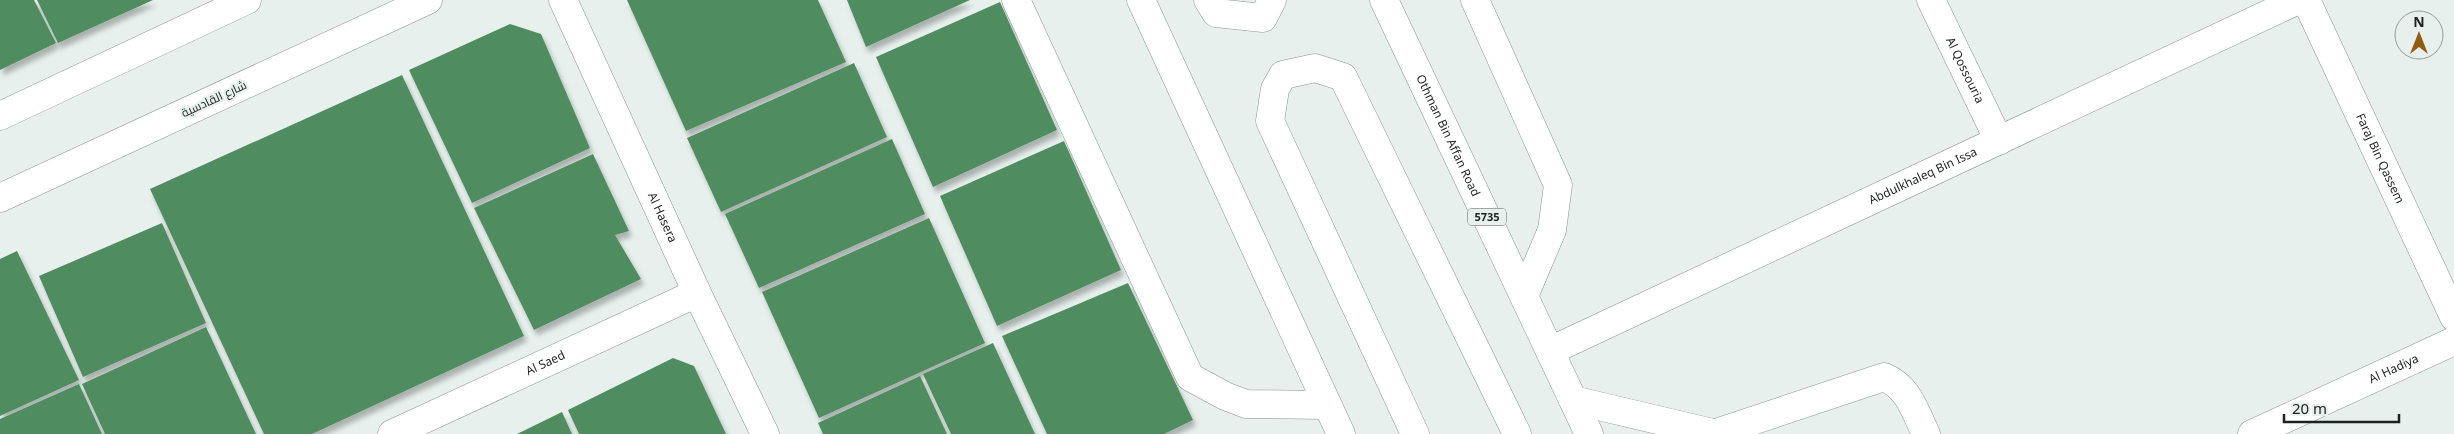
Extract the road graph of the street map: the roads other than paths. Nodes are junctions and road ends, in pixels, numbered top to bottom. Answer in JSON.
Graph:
{"nodes":[{"id":1,"x":428,"y":0,"type":"edge"},
{"id":2,"x":563,"y":0,"type":"edge"},
{"id":3,"x":1016,"y":0,"type":"edge"},
{"id":4,"x":1141,"y":0,"type":"edge"},
{"id":5,"x":1208,"y":0,"type":"edge"},
{"id":6,"x":1272,"y":0,"type":"edge"},
{"id":7,"x":1384,"y":0,"type":"edge"},
{"id":8,"x":1475,"y":0,"type":"edge"},
{"id":9,"x":1931,"y":0,"type":"edge"},
{"id":10,"x":2298,"y":0,"type":"edge"},
{"id":11,"x":2306,"y":0,"type":"edge"},
{"id":12,"x":231,"y":3,"type":"edge"},
{"id":13,"x":0,"y":116,"type":"edge"},
{"id":14,"x":1999,"y":141,"type":"junction"},
{"id":15,"x":0,"y":198,"type":"edge"},
{"id":16,"x":697,"y":294,"type":"junction"},
{"id":17,"x":1524,"y":296,"type":"junction"},
{"id":18,"x":2454,"y":317,"type":"edge"},
{"id":19,"x":2454,"y":340,"type":"edge"},
{"id":20,"x":1550,"y":351,"type":"junction"},
{"id":21,"x":1573,"y":400,"type":"junction"},
{"id":22,"x":1333,"y":425,"type":"edge"},
{"id":23,"x":1716,"y":433,"type":"edge"},
{"id":24,"x":392,"y":434,"type":"edge"},
{"id":25,"x":765,"y":434,"type":"edge"},
{"id":26,"x":1415,"y":434,"type":"edge"},
{"id":27,"x":1517,"y":434,"type":"edge"},
{"id":28,"x":1589,"y":434,"type":"edge"},
{"id":29,"x":1926,"y":434,"type":"edge"},
{"id":30,"x":2252,"y":434,"type":"edge"}],
"edges":[{"from":1,"to":15,"type":"street","name":"شارع القادسية"},
{"from":2,"to":16,"type":"street","name":"Al Hasera"},
{"from":3,"to":22,"type":"street"},
{"from":4,"to":22,"type":"street"},
{"from":5,"to":6,"type":"street"},
{"from":7,"to":17,"type":"street","name":"Othman Bin Affan Road","number":"5735"},
{"from":8,"to":17,"type":"street"},
{"from":9,"to":14,"type":"street","name":"Al Qossouria"},
{"from":10,"to":14,"type":"street","name":"Abdulkhaleq Bin Issa"},
{"from":11,"to":18,"type":"street","name":"Faraj Bin Qassem"},
{"from":12,"to":13,"type":"street"},
{"from":14,"to":20,"type":"street","name":"Abdulkhaleq Bin Issa"},
{"from":16,"to":24,"type":"street","name":"Al Saed"},
{"from":16,"to":25,"type":"street","name":"Al Hasera"},
{"from":17,"to":20,"type":"street","name":"Othman Bin Affan Road","number":"5735"},
{"from":19,"to":30,"type":"street","name":"Al Hadiya"},
{"from":20,"to":21,"type":"street","name":"Othman Bin Affan Road","number":"5735"},
{"from":21,"to":23,"type":"street"},
{"from":21,"to":28,"type":"street","name":"Othman Bin Affan Road","number":"5735"},
{"from":23,"to":29,"type":"street"},
{"from":26,"to":27,"type":"street"}]}
